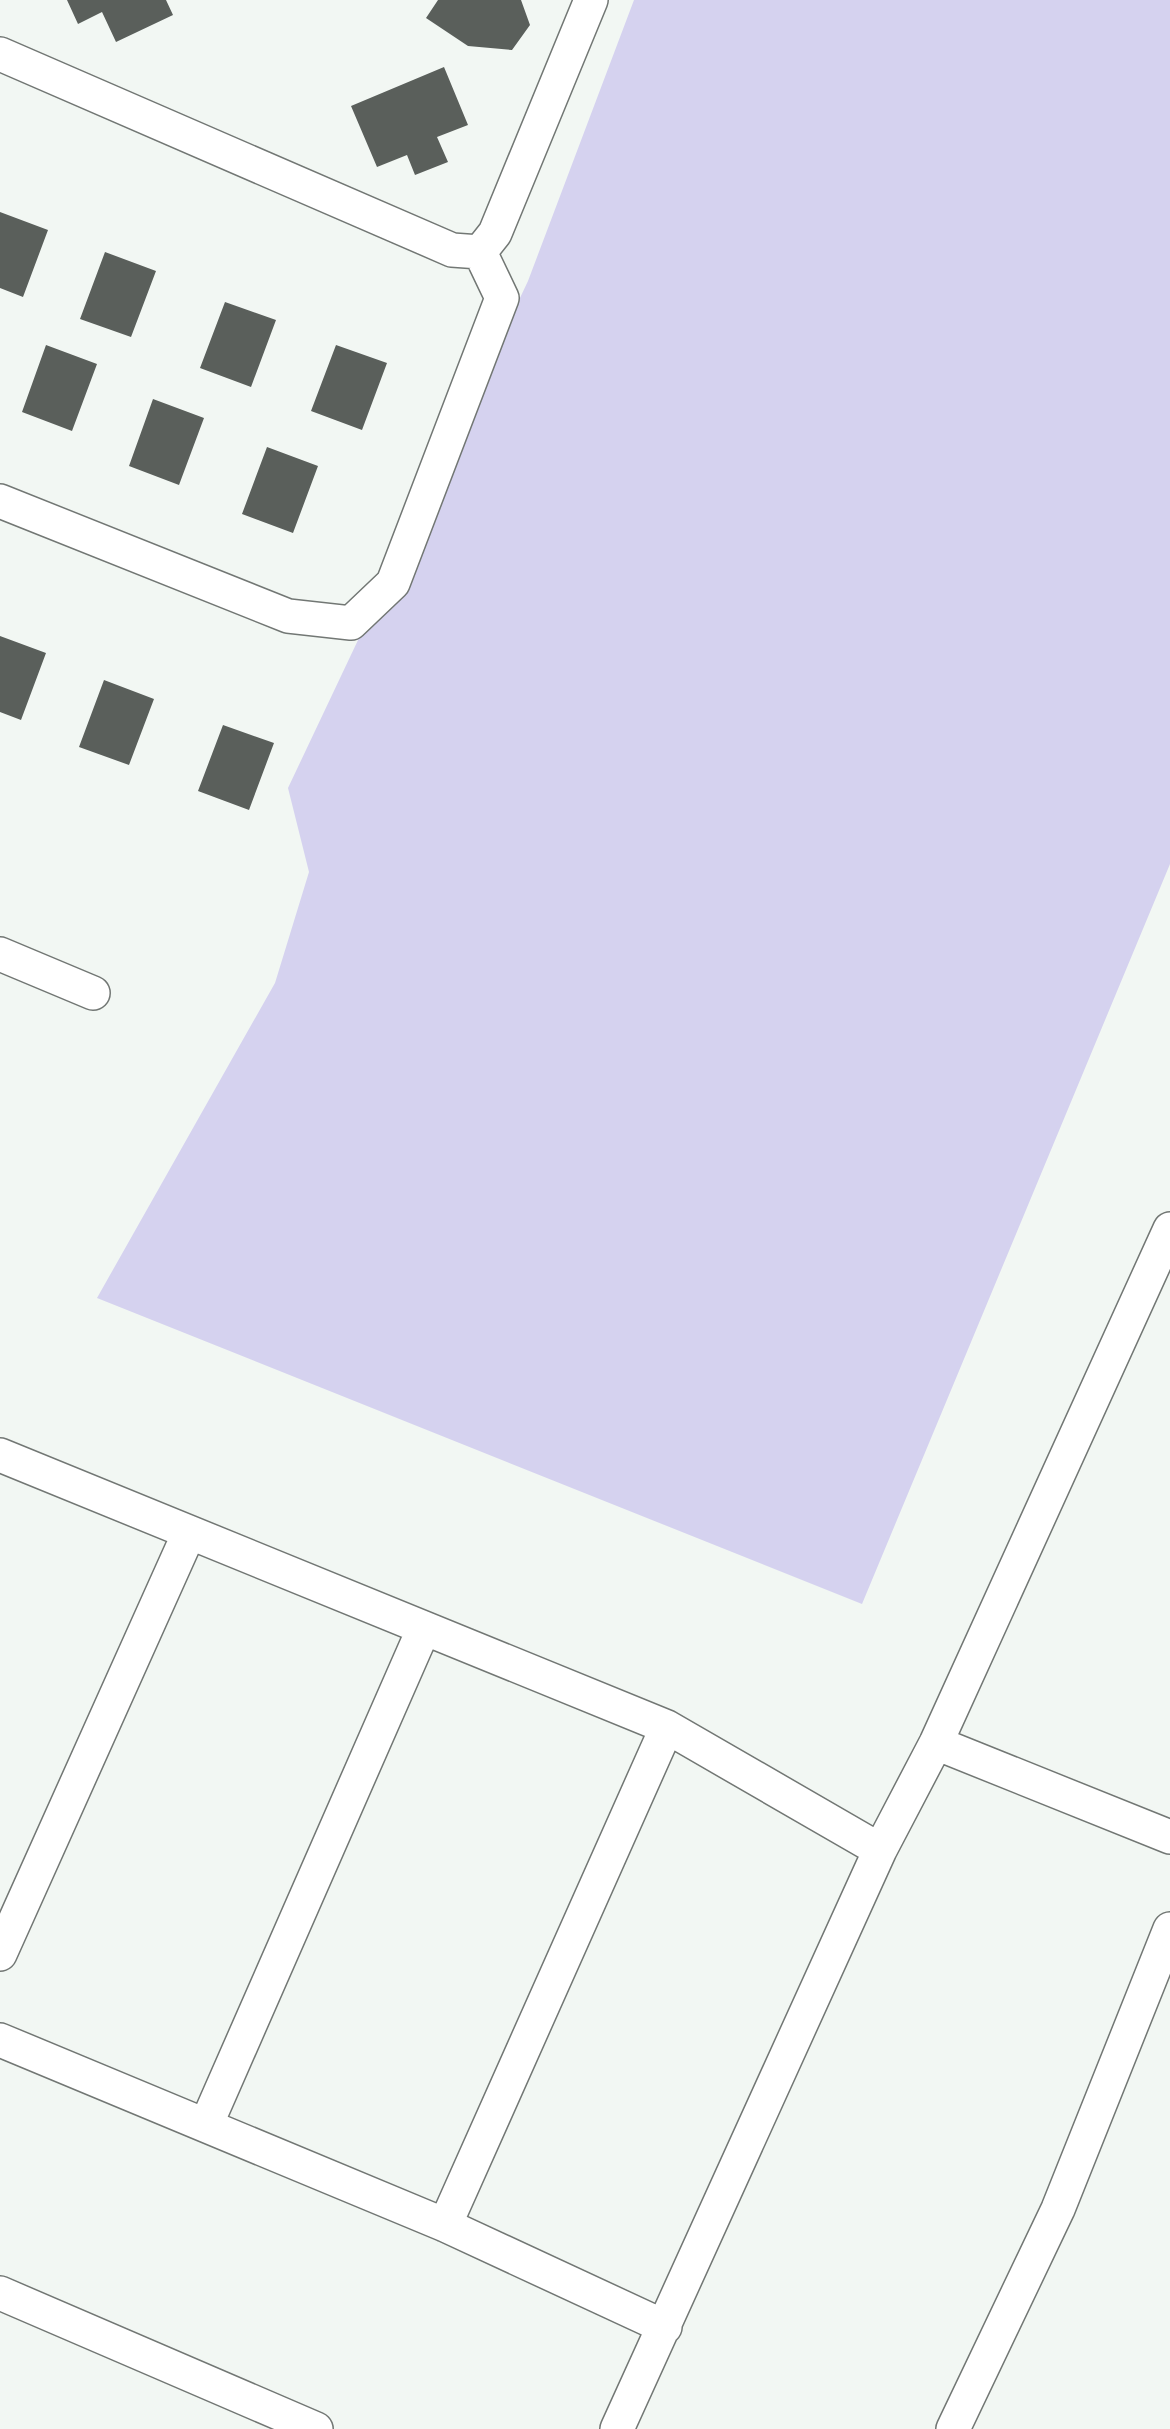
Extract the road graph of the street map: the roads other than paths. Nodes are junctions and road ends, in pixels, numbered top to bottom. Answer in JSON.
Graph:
{"nodes":[{"id":1,"x":591,"y":0,"type":"edge"},
{"id":2,"x":0,"y":54,"type":"edge"},
{"id":3,"x":480,"y":252,"type":"junction"},
{"id":4,"x":0,"y":501,"type":"edge"},
{"id":5,"x":0,"y":955,"type":"edge"},
{"id":6,"x":93,"y":993,"type":"dead end"},
{"id":7,"x":1167,"y":1247,"type":"edge"},
{"id":8,"x":0,"y":1455,"type":"edge"},
{"id":9,"x":189,"y":1533,"type":"junction"},
{"id":10,"x":424,"y":1628,"type":"junction"},
{"id":11,"x":667,"y":1727,"type":"junction"},
{"id":12,"x":936,"y":1743,"type":"junction"},
{"id":13,"x":1170,"y":1837,"type":"edge"},
{"id":14,"x":880,"y":1850,"type":"junction"},
{"id":15,"x":1170,"y":1929,"type":"edge"},
{"id":16,"x":0,"y":1954,"type":"edge"},
{"id":17,"x":0,"y":2040,"type":"edge"},
{"id":18,"x":206,"y":2125,"type":"junction"},
{"id":19,"x":445,"y":2225,"type":"junction"},
{"id":20,"x":0,"y":2293,"type":"edge"},
{"id":21,"x":665,"y":2327,"type":"junction"},
{"id":22,"x":316,"y":2429,"type":"edge"},
{"id":23,"x":617,"y":2429,"type":"edge"},
{"id":24,"x":953,"y":2429,"type":"edge"}],
"edges":[{"from":1,"to":3,"type":"street"},
{"from":2,"to":3,"type":"street"},
{"from":3,"to":4,"type":"street"},
{"from":5,"to":6,"type":"street"},
{"from":7,"to":12,"type":"street"},
{"from":8,"to":9,"type":"street"},
{"from":9,"to":10,"type":"street"},
{"from":9,"to":16,"type":"street"},
{"from":10,"to":11,"type":"street"},
{"from":10,"to":18,"type":"street"},
{"from":11,"to":14,"type":"street"},
{"from":11,"to":19,"type":"street"},
{"from":12,"to":13,"type":"street"},
{"from":12,"to":14,"type":"street"},
{"from":14,"to":21,"type":"street"},
{"from":15,"to":24,"type":"street"},
{"from":17,"to":18,"type":"street"},
{"from":18,"to":19,"type":"street"},
{"from":19,"to":21,"type":"street"},
{"from":20,"to":22,"type":"street"},
{"from":21,"to":23,"type":"street"}]}
